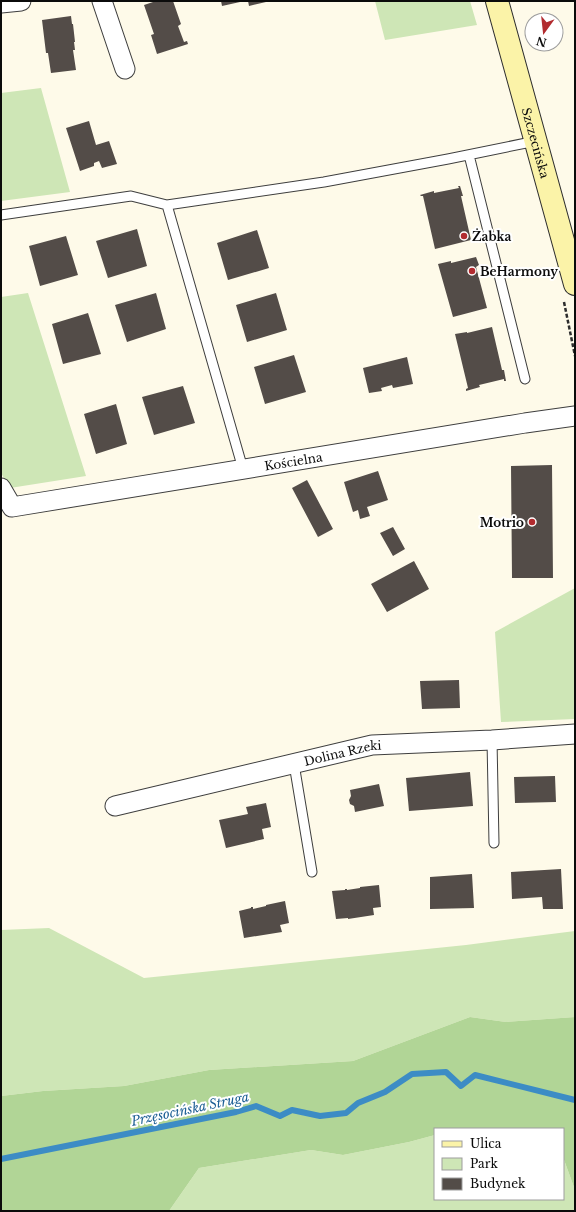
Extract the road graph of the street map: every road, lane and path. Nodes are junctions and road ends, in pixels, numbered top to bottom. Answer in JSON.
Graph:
{"nodes":[{"id":1,"x":21,"y":1,"type":"edge"},
{"id":2,"x":102,"y":1,"type":"edge"},
{"id":3,"x":497,"y":1,"type":"edge"},
{"id":4,"x":1,"y":4,"type":"edge"},
{"id":5,"x":125,"y":70,"type":"dead end"},
{"id":6,"x":536,"y":141,"type":"junction"},
{"id":7,"x":469,"y":155,"type":"junction"},
{"id":8,"x":166,"y":205,"type":"junction"},
{"id":9,"x":1,"y":215,"type":"edge"},
{"id":10,"x":575,"y":284,"type":"edge"},
{"id":11,"x":525,"y":379,"type":"dead end"},
{"id":12,"x":575,"y":416,"type":"edge"},
{"id":13,"x":243,"y":469,"type":"junction"},
{"id":14,"x":1,"y":488,"type":"edge"},
{"id":15,"x":575,"y":734,"type":"edge"},
{"id":16,"x":492,"y":740,"type":"junction"},
{"id":17,"x":294,"y":764,"type":"junction"},
{"id":18,"x":115,"y":806,"type":"dead end"},
{"id":19,"x":494,"y":843,"type":"dead end"},
{"id":20,"x":312,"y":872,"type":"dead end"}],
"edges":[{"from":1,"to":4,"type":"street"},
{"from":2,"to":5,"type":"street"},
{"from":3,"to":6,"type":"street","name":"Szczecińska"},
{"from":6,"to":7,"type":"lane"},
{"from":6,"to":10,"type":"street","name":"Szczecińska"},
{"from":7,"to":8,"type":"lane"},
{"from":7,"to":11,"type":"lane"},
{"from":8,"to":9,"type":"lane"},
{"from":8,"to":13,"type":"lane"},
{"from":12,"to":13,"type":"street","name":"Kościelna"},
{"from":13,"to":14,"type":"street","name":"Kościelna"},
{"from":15,"to":16,"type":"street","name":"Dolina Rzeki"},
{"from":16,"to":17,"type":"street","name":"Dolina Rzeki"},
{"from":16,"to":19,"type":"lane"},
{"from":17,"to":18,"type":"street","name":"Dolina Rzeki"},
{"from":17,"to":20,"type":"lane"}]}
